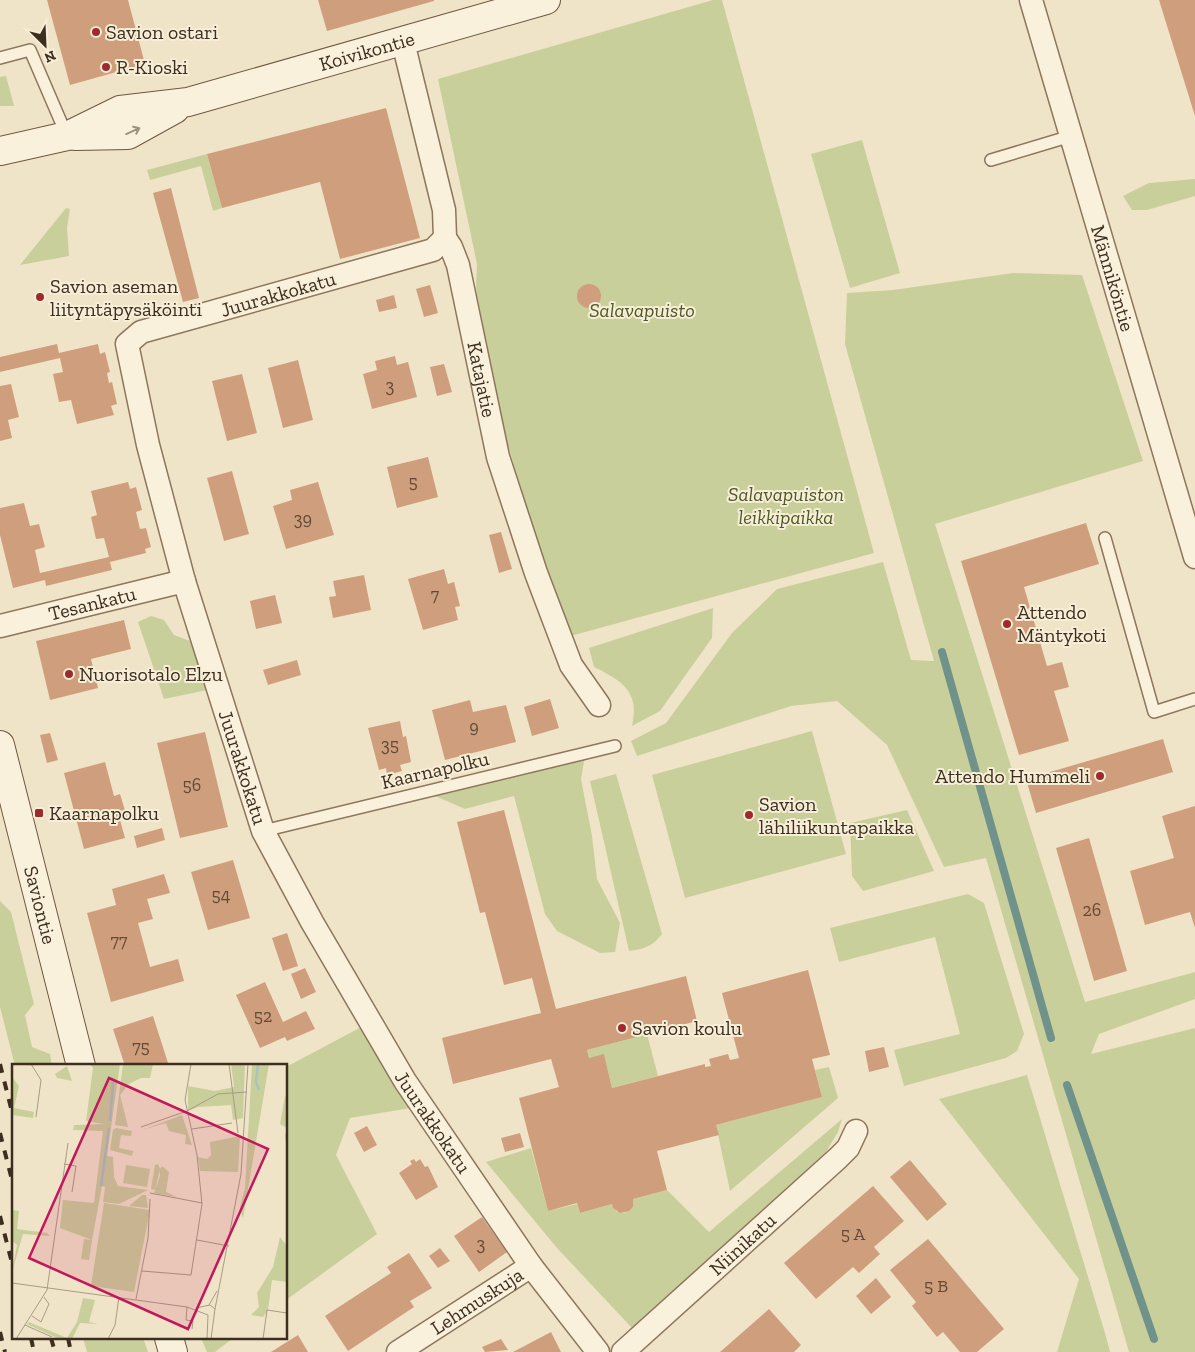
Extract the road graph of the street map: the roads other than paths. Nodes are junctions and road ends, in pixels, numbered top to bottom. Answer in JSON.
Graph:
{"nodes":[{"id":1,"x":1030,"y":0,"type":"edge"},
{"id":2,"x":528,"y":2,"type":"edge"},
{"id":3,"x":403,"y":42,"type":"junction"},
{"id":4,"x":0,"y":58,"type":"edge"},
{"id":5,"x":67,"y":136,"type":"junction"},
{"id":6,"x":1070,"y":136,"type":"junction"},
{"id":7,"x":2,"y":152,"type":"edge"},
{"id":8,"x":991,"y":160,"type":"dead end"},
{"id":9,"x":445,"y":238,"type":"junction"},
{"id":10,"x":1105,"y":538,"type":"dead end"},
{"id":11,"x":1195,"y":557,"type":"edge"},
{"id":12,"x":184,"y":581,"type":"junction"},
{"id":13,"x":0,"y":626,"type":"edge"},
{"id":14,"x":1195,"y":699,"type":"edge"},
{"id":15,"x":599,"y":705,"type":"dead end"},
{"id":16,"x":0,"y":745,"type":"edge"},
{"id":17,"x":615,"y":746,"type":"dead end"},
{"id":18,"x":263,"y":830,"type":"junction"},
{"id":19,"x":80,"y":1064,"type":"edge"},
{"id":20,"x":856,"y":1131,"type":"dead end"},
{"id":21,"x":531,"y":1266,"type":"junction"},
{"id":22,"x":398,"y":1352,"type":"edge"},
{"id":23,"x":598,"y":1352,"type":"edge"},
{"id":24,"x":623,"y":1352,"type":"edge"}],
"edges":[{"from":1,"to":6,"type":"street","name":"Männiköntie"},
{"from":2,"to":3,"type":"main road","name":"Koivikontie"},
{"from":3,"to":5,"type":"main road","name":"Koivikontie"},
{"from":3,"to":9,"type":"street","name":"Katajatie"},
{"from":4,"to":5,"type":"lane"},
{"from":5,"to":7,"type":"main road","name":"Koivikontie"},
{"from":6,"to":8,"type":"lane"},
{"from":6,"to":11,"type":"street","name":"Männiköntie"},
{"from":9,"to":12,"type":"street","name":"Juurakkokatu"},
{"from":9,"to":15,"type":"street","name":"Katajatie"},
{"from":10,"to":14,"type":"lane"},
{"from":12,"to":13,"type":"street","name":"Tesankatu"},
{"from":12,"to":18,"type":"street","name":"Juurakkokatu"},
{"from":16,"to":19,"type":"main road","name":"Saviontie"},
{"from":17,"to":18,"type":"lane","name":"Kaarnapolku"},
{"from":18,"to":21,"type":"street","name":"Juurakkokatu"},
{"from":20,"to":24,"type":"street","name":"Niinikatu"},
{"from":21,"to":22,"type":"street","name":"Lehmuskuja"},
{"from":21,"to":23,"type":"street","name":"Juurakkokatu"}]}
